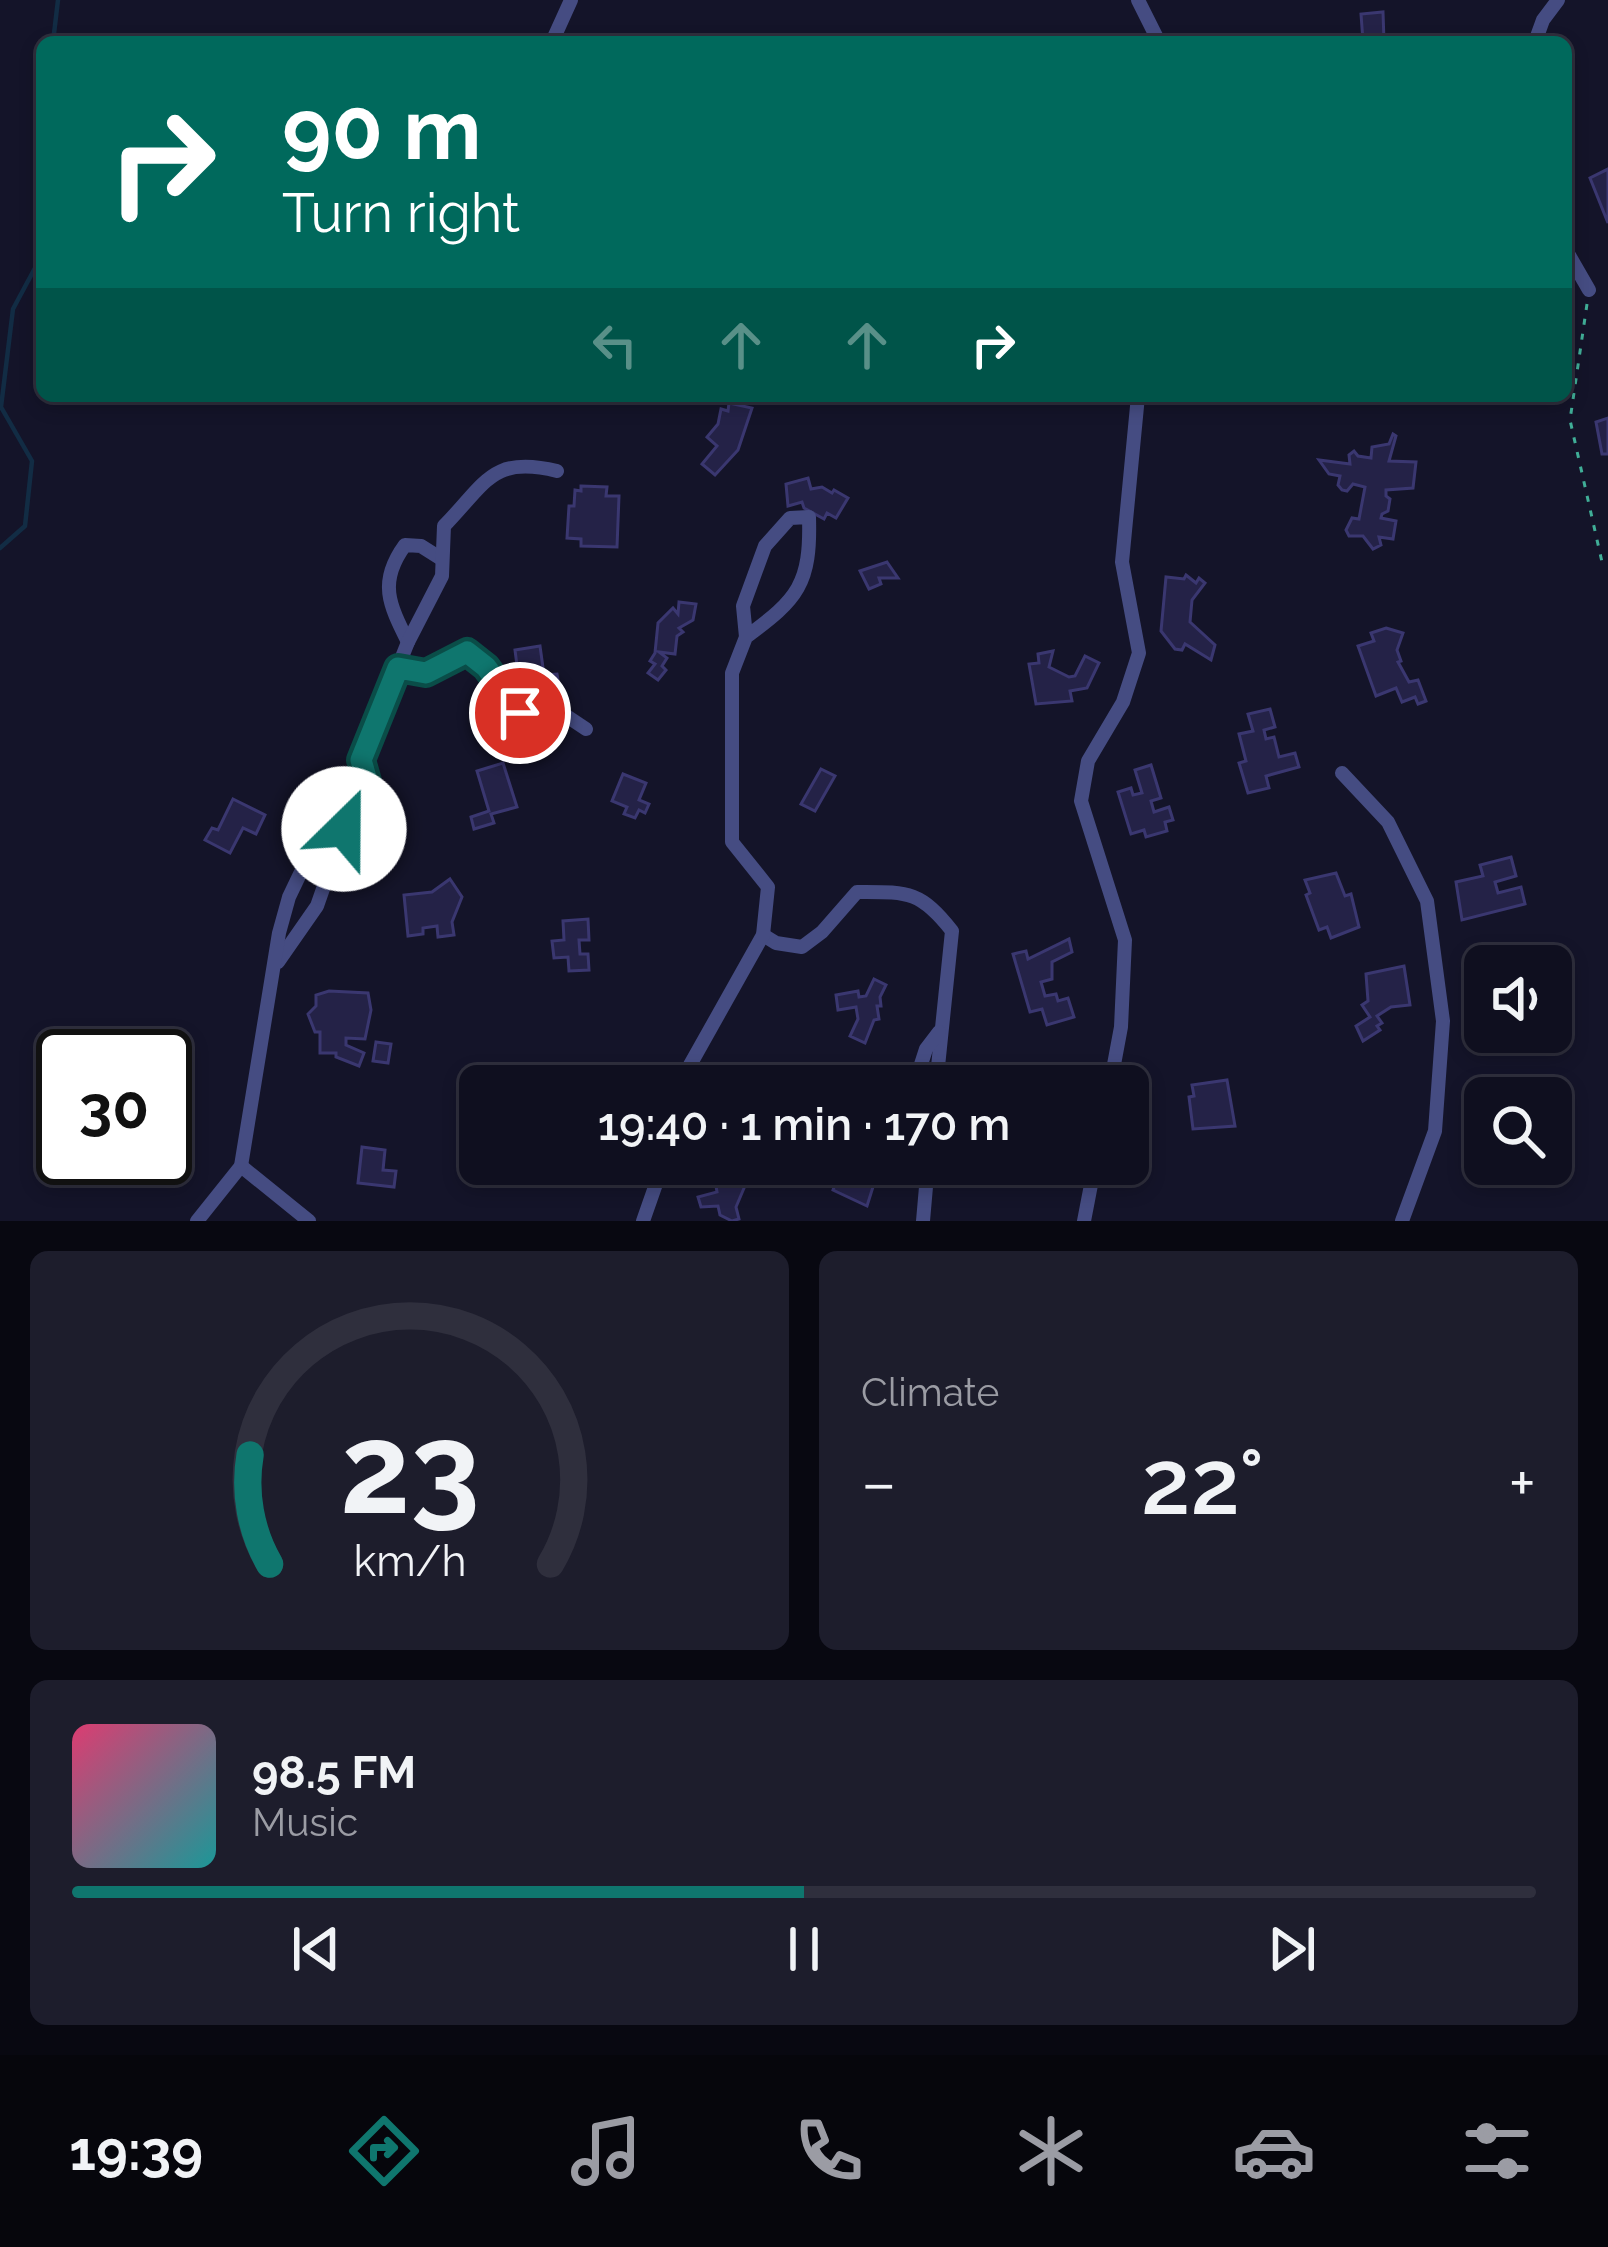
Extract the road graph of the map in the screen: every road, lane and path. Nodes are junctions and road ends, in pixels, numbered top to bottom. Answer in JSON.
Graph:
{"nodes":[{"id":1,"x":571,"y":0,"type":"edge"},
{"id":2,"x":1138,"y":0,"type":"edge"},
{"id":3,"x":1558,"y":0,"type":"edge"},
{"id":4,"x":555,"y":36,"type":"edge"},
{"id":5,"x":1156,"y":36,"type":"edge"},
{"id":6,"x":1537,"y":36,"type":"edge"},
{"id":7,"x":1572,"y":260,"type":"edge"},
{"id":8,"x":1589,"y":290,"type":"joint"},
{"id":9,"x":1137,"y":402,"type":"edge"},
{"id":10,"x":557,"y":471,"type":"dead end"},
{"id":11,"x":440,"y":557,"type":"junction"},
{"id":12,"x":1608,"y":566,"type":"edge"},
{"id":13,"x":746,"y":637,"type":"junction"},
{"id":14,"x":408,"y":642,"type":"junction"},
{"id":15,"x":398,"y":668,"type":"junction"},
{"id":16,"x":586,"y":729,"type":"dead end"},
{"id":17,"x":361,"y":760,"type":"junction"},
{"id":18,"x":1342,"y":773,"type":"dead end"},
{"id":19,"x":764,"y":935,"type":"junction"},
{"id":20,"x":275,"y":966,"type":"junction"},
{"id":21,"x":942,"y":1028,"type":"junction"},
{"id":22,"x":689,"y":1065,"type":"edge"},
{"id":23,"x":921,"y":1065,"type":"edge"},
{"id":24,"x":938,"y":1065,"type":"edge"},
{"id":25,"x":1114,"y":1065,"type":"edge"},
{"id":26,"x":242,"y":1166,"type":"junction"},
{"id":27,"x":656,"y":1185,"type":"edge"},
{"id":28,"x":926,"y":1185,"type":"edge"},
{"id":29,"x":1091,"y":1185,"type":"edge"},
{"id":30,"x":196,"y":1221,"type":"edge"},
{"id":31,"x":309,"y":1221,"type":"edge"},
{"id":32,"x":643,"y":1221,"type":"edge"},
{"id":33,"x":922,"y":1221,"type":"edge"},
{"id":34,"x":1084,"y":1221,"type":"edge"},
{"id":35,"x":1402,"y":1221,"type":"edge"}],
"edges":[{"from":1,"to":4,"type":"street"},
{"from":2,"to":5,"type":"street"},
{"from":3,"to":6,"type":"street"},
{"from":7,"to":8,"type":"street"},
{"from":8,"to":12,"type":"path"},
{"from":9,"to":25,"type":"street"},
{"from":10,"to":11,"type":"street"},
{"from":11,"to":14,"type":"street"},
{"from":11,"to":14,"type":"street"},
{"from":13,"to":13,"type":"street"},
{"from":13,"to":19,"type":"street"},
{"from":14,"to":15,"type":"street"},
{"from":15,"to":16,"type":"street"},
{"from":15,"to":17,"type":"street"},
{"from":17,"to":20,"type":"street"},
{"from":17,"to":20,"type":"street"},
{"from":18,"to":35,"type":"street"},
{"from":19,"to":21,"type":"street"},
{"from":19,"to":22,"type":"street"},
{"from":20,"to":26,"type":"street"},
{"from":21,"to":23,"type":"street"},
{"from":21,"to":24,"type":"street"},
{"from":26,"to":30,"type":"street"},
{"from":26,"to":31,"type":"street"},
{"from":27,"to":32,"type":"street"},
{"from":28,"to":33,"type":"street"},
{"from":29,"to":34,"type":"street"}]}
